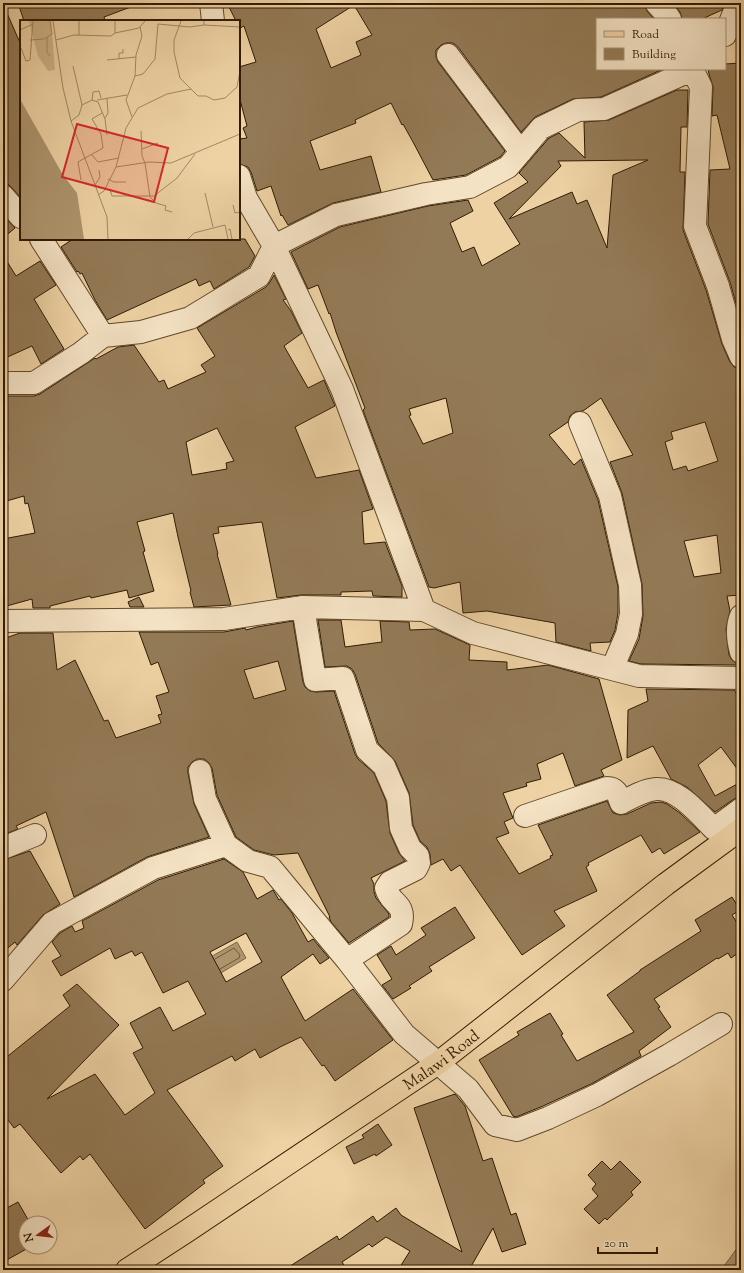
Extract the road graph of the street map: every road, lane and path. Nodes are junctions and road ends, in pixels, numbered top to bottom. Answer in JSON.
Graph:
{"nodes":[{"id":1,"x":211,"y":3,"type":"edge"},
{"id":2,"x":656,"y":3,"type":"edge"},
{"id":3,"x":738,"y":3,"type":"edge"},
{"id":4,"x":669,"y":18,"type":"edge"},
{"id":5,"x":213,"y":20,"type":"edge"},
{"id":6,"x":726,"y":33,"type":"edge"},
{"id":7,"x":448,"y":55,"type":"dead end"},
{"id":8,"x":691,"y":70,"type":"edge"},
{"id":9,"x":693,"y":70,"type":"edge"},
{"id":10,"x":521,"y":152,"type":"junction"},
{"id":11,"x":240,"y":179,"type":"edge"},
{"id":12,"x":3,"y":196,"type":"edge"},
{"id":13,"x":20,"y":216,"type":"edge"},
{"id":14,"x":41,"y":240,"type":"edge"},
{"id":15,"x":274,"y":246,"type":"junction"},
{"id":16,"x":103,"y":336,"type":"junction"},
{"id":17,"x":741,"y":357,"type":"edge"},
{"id":18,"x":3,"y":383,"type":"edge"},
{"id":19,"x":580,"y":423,"type":"dead end"},
{"id":20,"x":302,"y":607,"type":"junction"},
{"id":21,"x":424,"y":610,"type":"junction"},
{"id":22,"x":741,"y":616,"type":"edge"},
{"id":23,"x":3,"y":621,"type":"edge"},
{"id":24,"x":741,"y":652,"type":"edge"},
{"id":25,"x":612,"y":669,"type":"junction"},
{"id":26,"x":741,"y":678,"type":"edge"},
{"id":27,"x":200,"y":771,"type":"dead end"},
{"id":28,"x":741,"y":809,"type":"edge"},
{"id":29,"x":525,"y":816,"type":"dead end"},
{"id":30,"x":741,"y":829,"type":"edge"},
{"id":31,"x":34,"y":835,"type":"dead end"},
{"id":32,"x":226,"y":845,"type":"junction"},
{"id":33,"x":3,"y":848,"type":"edge"},
{"id":34,"x":347,"y":960,"type":"junction"},
{"id":35,"x":3,"y":980,"type":"edge"},
{"id":36,"x":721,"y":1024,"type":"dead end"},
{"id":37,"x":438,"y":1063,"type":"junction"},
{"id":38,"x":127,"y":1270,"type":"edge"}],
"edges":[{"from":1,"to":5,"type":"street"},
{"from":2,"to":4,"type":"street"},
{"from":3,"to":6,"type":"street"},
{"from":7,"to":10,"type":"street"},
{"from":8,"to":10,"type":"street"},
{"from":9,"to":17,"type":"street"},
{"from":10,"to":15,"type":"street"},
{"from":11,"to":15,"type":"street"},
{"from":12,"to":13,"type":"street"},
{"from":14,"to":16,"type":"street"},
{"from":15,"to":16,"type":"street"},
{"from":15,"to":21,"type":"street"},
{"from":16,"to":18,"type":"street"},
{"from":19,"to":25,"type":"street"},
{"from":20,"to":21,"type":"street"},
{"from":20,"to":23,"type":"street"},
{"from":20,"to":34,"type":"street"},
{"from":21,"to":25,"type":"street"},
{"from":22,"to":24,"type":"street"},
{"from":25,"to":26,"type":"street"},
{"from":27,"to":32,"type":"street"},
{"from":28,"to":29,"type":"street"},
{"from":30,"to":37,"type":"main road","name":"Malawi Road"},
{"from":31,"to":33,"type":"street"},
{"from":32,"to":34,"type":"street"},
{"from":32,"to":35,"type":"street"},
{"from":34,"to":37,"type":"street"},
{"from":36,"to":37,"type":"street"},
{"from":37,"to":38,"type":"main road","name":"Malawi Road"}]}
